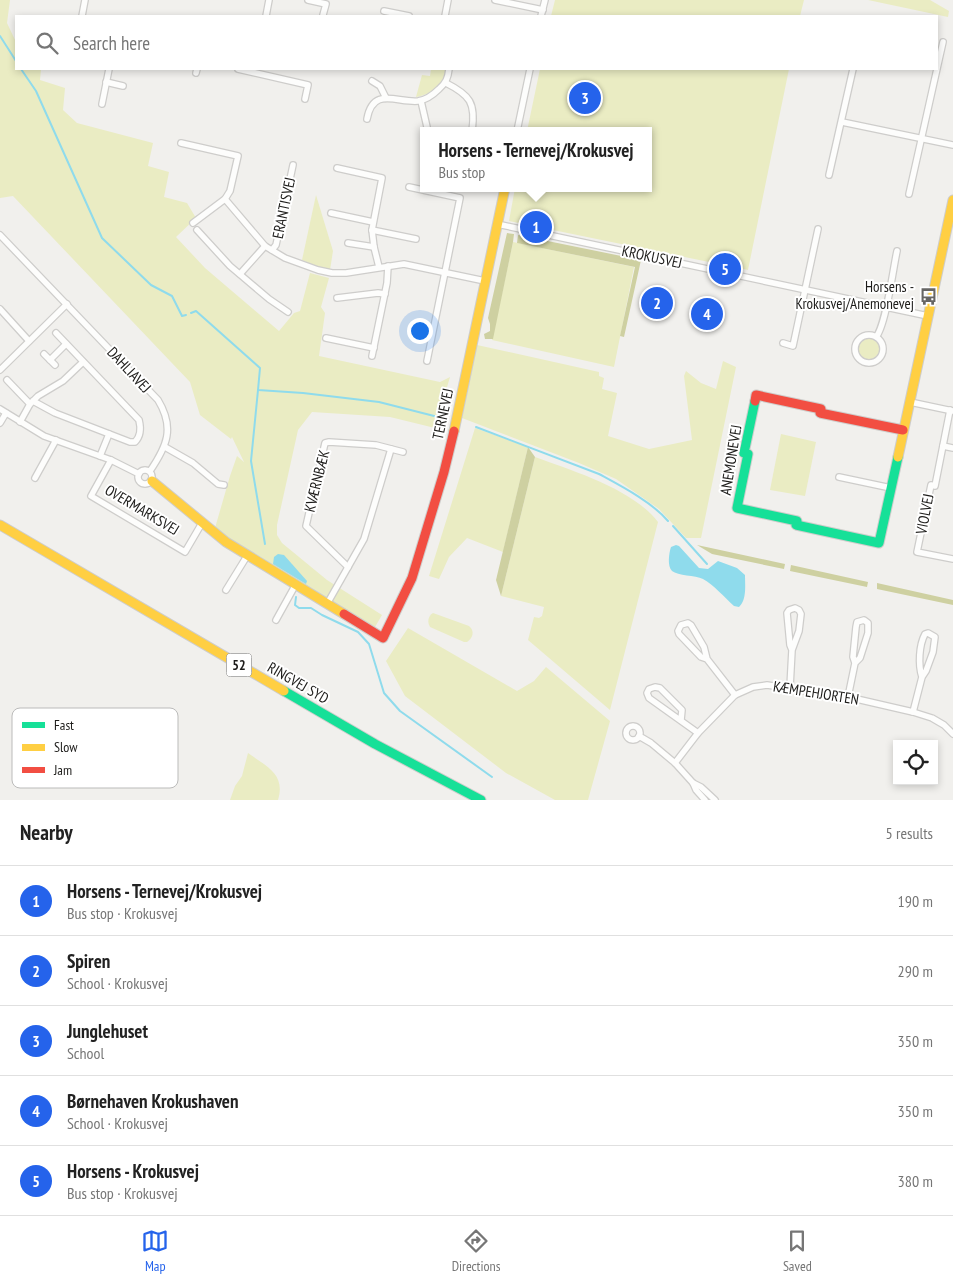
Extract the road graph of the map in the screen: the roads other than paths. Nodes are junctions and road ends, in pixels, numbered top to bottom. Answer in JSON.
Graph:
{"nodes":[{"id":1,"x":85,"y":0,"type":"edge"},
{"id":2,"x":269,"y":0,"type":"edge"},
{"id":3,"x":308,"y":0,"type":"edge"},
{"id":4,"x":448,"y":0,"type":"edge"},
{"id":5,"x":495,"y":0,"type":"edge"},
{"id":6,"x":545,"y":0,"type":"edge"},
{"id":7,"x":384,"y":11,"type":"dead end"},
{"id":8,"x":542,"y":13,"type":"edge"},
{"id":9,"x":391,"y":14,"type":"edge"},
{"id":10,"x":82,"y":15,"type":"edge"},
{"id":11,"x":266,"y":15,"type":"edge"},
{"id":12,"x":323,"y":15,"type":"dead end"},
{"id":13,"x":445,"y":15,"type":"edge"},
{"id":14,"x":943,"y":42,"type":"dead end"},
{"id":15,"x":938,"y":65,"type":"edge"},
{"id":16,"x":109,"y":70,"type":"edge"},
{"id":17,"x":449,"y":70,"type":"edge"},
{"id":18,"x":530,"y":70,"type":"edge"},
{"id":19,"x":853,"y":70,"type":"edge"},
{"id":20,"x":937,"y":70,"type":"edge"},
{"id":21,"x":254,"y":71,"type":"edge"},
{"id":22,"x":372,"y":81,"type":"dead end"},
{"id":23,"x":106,"y":82,"type":"junction"},
{"id":24,"x":446,"y":83,"type":"junction"},
{"id":25,"x":123,"y":86,"type":"dead end"},
{"id":26,"x":386,"y":98,"type":"junction"},
{"id":27,"x":305,"y":99,"type":"dead end"},
{"id":28,"x":421,"y":101,"type":"junction"},
{"id":29,"x":102,"y":104,"type":"dead end"},
{"id":30,"x":367,"y":119,"type":"dead end"},
{"id":31,"x":842,"y":122,"type":"junction"},
{"id":32,"x":427,"y":127,"type":"dead end"},
{"id":33,"x":473,"y":127,"type":"edge"},
{"id":34,"x":518,"y":127,"type":"edge"},
{"id":35,"x":922,"y":139,"type":"junction"},
{"id":36,"x":181,"y":143,"type":"dead end"},
{"id":37,"x":953,"y":145,"type":"edge"},
{"id":38,"x":293,"y":165,"type":"dead end"},
{"id":39,"x":337,"y":168,"type":"dead end"},
{"id":40,"x":829,"y":175,"type":"dead end"},
{"id":41,"x":408,"y":187,"type":"dead end"},
{"id":42,"x":420,"y":190,"type":"edge"},
{"id":43,"x":432,"y":192,"type":"edge"},
{"id":44,"x":504,"y":192,"type":"edge"},
{"id":45,"x":909,"y":194,"type":"dead end"},
{"id":46,"x":225,"y":199,"type":"junction"},
{"id":47,"x":953,"y":200,"type":"edge"},
{"id":48,"x":331,"y":213,"type":"dead end"},
{"id":49,"x":373,"y":222,"type":"junction"},
{"id":50,"x":193,"y":223,"type":"dead end"},
{"id":51,"x":497,"y":224,"type":"junction"},
{"id":52,"x":818,"y":229,"type":"dead end"},
{"id":53,"x":197,"y":230,"type":"dead end"},
{"id":54,"x":372,"y":230,"type":"junction"},
{"id":55,"x":0,"y":235,"type":"edge"},
{"id":56,"x":416,"y":239,"type":"dead end"},
{"id":57,"x":348,"y":243,"type":"dead end"},
{"id":58,"x":265,"y":246,"type":"junction"},
{"id":59,"x":374,"y":247,"type":"junction"},
{"id":60,"x":272,"y":250,"type":"junction"},
{"id":61,"x":897,"y":251,"type":"dead end"},
{"id":62,"x":388,"y":266,"type":"junction"},
{"id":63,"x":379,"y":267,"type":"junction"},
{"id":64,"x":445,"y":273,"type":"junction"},
{"id":65,"x":240,"y":274,"type":"junction"},
{"id":66,"x":485,"y":281,"type":"junction"},
{"id":67,"x":806,"y":290,"type":"junction"},
{"id":68,"x":385,"y":294,"type":"junction"},
{"id":69,"x":337,"y":298,"type":"dead end"},
{"id":70,"x":67,"y":304,"type":"junction"},
{"id":71,"x":886,"y":307,"type":"junction"},
{"id":72,"x":0,"y":309,"type":"edge"},
{"id":73,"x":288,"y":312,"type":"dead end"},
{"id":74,"x":928,"y":316,"type":"junction"},
{"id":75,"x":56,"y":333,"type":"dead end"},
{"id":76,"x":876,"y":337,"type":"junction"},
{"id":77,"x":326,"y":338,"type":"dead end"},
{"id":78,"x":29,"y":341,"type":"junction"},
{"id":79,"x":782,"y":343,"type":"dead end"},
{"id":80,"x":66,"y":344,"type":"junction"},
{"id":81,"x":374,"y":348,"type":"junction"},
{"id":82,"x":44,"y":354,"type":"dead end"},
{"id":83,"x":372,"y":356,"type":"dead end"},
{"id":84,"x":50,"y":360,"type":"junction"},
{"id":85,"x":427,"y":361,"type":"dead end"},
{"id":86,"x":83,"y":362,"type":"junction"},
{"id":87,"x":55,"y":365,"type":"dead end"},
{"id":88,"x":0,"y":370,"type":"edge"},
{"id":89,"x":7,"y":380,"type":"dead end"},
{"id":90,"x":910,"y":402,"type":"junction"},
{"id":91,"x":32,"y":403,"type":"junction"},
{"id":92,"x":952,"y":410,"type":"edge"},
{"id":93,"x":3,"y":411,"type":"edge"},
{"id":94,"x":20,"y":422,"type":"junction"},
{"id":95,"x":0,"y":423,"type":"edge"},
{"id":96,"x":903,"y":430,"type":"junction"},
{"id":97,"x":109,"y":434,"type":"junction"},
{"id":98,"x":56,"y":440,"type":"junction"},
{"id":99,"x":943,"y":446,"type":"junction"},
{"id":100,"x":165,"y":447,"type":"junction"},
{"id":101,"x":953,"y":448,"type":"edge"},
{"id":102,"x":391,"y":449,"type":"junction"},
{"id":103,"x":403,"y":452,"type":"dead end"},
{"id":104,"x":100,"y":456,"type":"junction"},
{"id":105,"x":111,"y":460,"type":"junction"},
{"id":106,"x":150,"y":471,"type":"junction"},
{"id":107,"x":139,"y":474,"type":"junction"},
{"id":108,"x":839,"y":477,"type":"dead end"},
{"id":109,"x":35,"y":478,"type":"dead end"},
{"id":110,"x":152,"y":481,"type":"junction"},
{"id":111,"x":224,"y":485,"type":"dead end"},
{"id":112,"x":891,"y":488,"type":"junction"},
{"id":113,"x":202,"y":523,"type":"junction"},
{"id":114,"x":0,"y":525,"type":"edge"},
{"id":115,"x":247,"y":556,"type":"junction"},
{"id":116,"x":953,"y":559,"type":"edge"},
{"id":117,"x":348,"y":568,"type":"junction"},
{"id":118,"x":296,"y":584,"type":"junction"},
{"id":119,"x":226,"y":590,"type":"dead end"},
{"id":120,"x":327,"y":604,"type":"junction"},
{"id":121,"x":276,"y":620,"type":"dead end"},
{"id":122,"x":382,"y":638,"type":"joint"},
{"id":123,"x":792,"y":650,"type":"junction"},
{"id":124,"x":707,"y":659,"type":"junction"},
{"id":125,"x":855,"y":663,"type":"junction"},
{"id":126,"x":922,"y":676,"type":"junction"},
{"id":127,"x":790,"y":687,"type":"junction"},
{"id":128,"x":735,"y":695,"type":"junction"},
{"id":129,"x":848,"y":697,"type":"junction"},
{"id":130,"x":914,"y":712,"type":"junction"},
{"id":131,"x":680,"y":720,"type":"junction"},
{"id":132,"x":698,"y":733,"type":"junction"},
{"id":133,"x":953,"y":734,"type":"edge"},
{"id":134,"x":639,"y":736,"type":"dead end"},
{"id":135,"x":675,"y":763,"type":"junction"},
{"id":136,"x":693,"y":783,"type":"junction"},
{"id":137,"x":481,"y":800,"type":"edge"},
{"id":138,"x":705,"y":800,"type":"edge"},
{"id":139,"x":715,"y":800,"type":"edge"}],
"edges":[{"from":1,"to":10,"type":"street"},
{"from":2,"to":11,"type":"street"},
{"from":3,"to":12,"type":"street"},
{"from":4,"to":13,"type":"street"},
{"from":5,"to":8,"type":"street"},
{"from":6,"to":8,"type":"street"},
{"from":7,"to":9,"type":"street"},
{"from":14,"to":15,"type":"street"},
{"from":16,"to":23,"type":"street"},
{"from":17,"to":24,"type":"street"},
{"from":18,"to":34,"type":"street"},
{"from":19,"to":31,"type":"street"},
{"from":20,"to":35,"type":"street"},
{"from":21,"to":27,"type":"street"},
{"from":22,"to":26,"type":"street"},
{"from":23,"to":25,"type":"street"},
{"from":23,"to":29,"type":"street"},
{"from":24,"to":28,"type":"street"},
{"from":24,"to":33,"type":"street"},
{"from":26,"to":28,"type":"street"},
{"from":26,"to":30,"type":"street"},
{"from":28,"to":32,"type":"street"},
{"from":31,"to":35,"type":"street"},
{"from":31,"to":40,"type":"street"},
{"from":35,"to":37,"type":"street"},
{"from":35,"to":45,"type":"street"},
{"from":36,"to":46,"type":"street"},
{"from":38,"to":60,"type":"street","name":"ERANTISVEJ"},
{"from":39,"to":49,"type":"street"},
{"from":41,"to":42,"type":"street"},
{"from":43,"to":64,"type":"street"},
{"from":44,"to":51,"type":"main road","name":"TERNEVEJ"},
{"from":46,"to":50,"type":"street"},
{"from":46,"to":58,"type":"street","name":"ERANTISVEJ"},
{"from":47,"to":74,"type":"main road","name":"ANEMONEVEJ"},
{"from":48,"to":49,"type":"street"},
{"from":49,"to":54,"type":"street"},
{"from":51,"to":66,"type":"main road","name":"TERNEVEJ"},
{"from":51,"to":67,"type":"street","name":"KROKUSVEJ"},
{"from":52,"to":67,"type":"street"},
{"from":53,"to":65,"type":"street"},
{"from":54,"to":56,"type":"street"},
{"from":54,"to":59,"type":"street"},
{"from":55,"to":70,"type":"street","name":"DAHLIAVEJ"},
{"from":57,"to":59,"type":"street"},
{"from":58,"to":60,"type":"street","name":"ERANTISVEJ"},
{"from":58,"to":65,"type":"street","name":"ERANTISVEJ"},
{"from":59,"to":63,"type":"street"},
{"from":60,"to":63,"type":"street","name":"ERANTISVEJ"},
{"from":61,"to":71,"type":"street"},
{"from":62,"to":63,"type":"street","name":"ERANTISVEJ"},
{"from":62,"to":64,"type":"street","name":"ERANTISVEJ"},
{"from":62,"to":68,"type":"street"},
{"from":64,"to":66,"type":"street","name":"ERANTISVEJ"},
{"from":64,"to":85,"type":"street"},
{"from":65,"to":73,"type":"street"},
{"from":66,"to":122,"type":"main road","name":"TERNEVEJ"},
{"from":67,"to":71,"type":"street","name":"KROKUSVEJ"},
{"from":67,"to":79,"type":"street"},
{"from":68,"to":69,"type":"street"},
{"from":68,"to":81,"type":"street"},
{"from":70,"to":78,"type":"street"},
{"from":70,"to":100,"type":"street","name":"DAHLIAVEJ"},
{"from":71,"to":74,"type":"street","name":"KROKUSVEJ"},
{"from":71,"to":76,"type":"street"},
{"from":72,"to":78,"type":"street"},
{"from":74,"to":90,"type":"main road","name":"ANEMONEVEJ"},
{"from":75,"to":80,"type":"street"},
{"from":76,"to":76,"type":"street"},
{"from":77,"to":81,"type":"street"},
{"from":78,"to":88,"type":"street"},
{"from":80,"to":84,"type":"street"},
{"from":80,"to":86,"type":"street"},
{"from":81,"to":83,"type":"street"},
{"from":82,"to":84,"type":"street"},
{"from":84,"to":87,"type":"street"},
{"from":86,"to":91,"type":"street"},
{"from":86,"to":97,"type":"street"},
{"from":89,"to":91,"type":"street"},
{"from":90,"to":92,"type":"street","name":"VIOLVEJ"},
{"from":90,"to":96,"type":"main road","name":"ANEMONEVEJ"},
{"from":91,"to":94,"type":"street"},
{"from":91,"to":97,"type":"street"},
{"from":92,"to":99,"type":"street","name":"VIOLVEJ"},
{"from":93,"to":94,"type":"street","name":"OVERMARKSVEJ"},
{"from":93,"to":95,"type":"street","name":"OVERMARKSVEJ"},
{"from":94,"to":98,"type":"street","name":"OVERMARKSVEJ"},
{"from":96,"to":112,"type":"main road","name":"ANEMONEVEJ"},
{"from":96,"to":112,"type":"main road","name":"ANEMONEVEJ"},
{"from":97,"to":104,"type":"street"},
{"from":98,"to":104,"type":"street","name":"OVERMARKSVEJ"},
{"from":98,"to":109,"type":"street"},
{"from":99,"to":101,"type":"street"},
{"from":99,"to":116,"type":"street","name":"VIOLVEJ"},
{"from":100,"to":106,"type":"street","name":"DAHLIAVEJ"},
{"from":100,"to":111,"type":"street"},
{"from":102,"to":103,"type":"street","name":"KVÆRNBÆK"},
{"from":102,"to":117,"type":"street"},
{"from":102,"to":117,"type":"street","name":"KVÆRNBÆK"},
{"from":104,"to":105,"type":"street","name":"OVERMARKSVEJ"},
{"from":105,"to":107,"type":"street","name":"OVERMARKSVEJ"},
{"from":105,"to":113,"type":"street","name":"OVERMARKSVEJ"},
{"from":106,"to":107,"type":"street"},
{"from":106,"to":110,"type":"street"},
{"from":107,"to":110,"type":"street"},
{"from":108,"to":112,"type":"street"},
{"from":110,"to":113,"type":"main road","name":"OVERMARKSVEJ"},
{"from":113,"to":115,"type":"main road","name":"OVERMARKSVEJ"},
{"from":114,"to":137,"type":"main road","name":"RINGVEJ SYD","number":"52"},
{"from":115,"to":118,"type":"main road","name":"OVERMARKSVEJ"},
{"from":115,"to":119,"type":"street"},
{"from":117,"to":120,"type":"street"},
{"from":118,"to":120,"type":"main road","name":"OVERMARKSVEJ"},
{"from":118,"to":121,"type":"street"},
{"from":120,"to":122,"type":"main road","name":"OVERMARKSVEJ"},
{"from":123,"to":123,"type":"street"},
{"from":123,"to":127,"type":"street"},
{"from":124,"to":124,"type":"street"},
{"from":124,"to":128,"type":"street"},
{"from":125,"to":125,"type":"street"},
{"from":125,"to":129,"type":"street"},
{"from":126,"to":126,"type":"street"},
{"from":126,"to":130,"type":"street"},
{"from":127,"to":128,"type":"street","name":"KÆMPEHJORTEN"},
{"from":127,"to":129,"type":"street","name":"KÆMPEHJORTEN"},
{"from":128,"to":132,"type":"street","name":"KÆMPEHJORTEN"},
{"from":129,"to":130,"type":"street","name":"KÆMPEHJORTEN"},
{"from":130,"to":133,"type":"street","name":"KÆMPEHJORTEN"},
{"from":131,"to":131,"type":"street"},
{"from":131,"to":132,"type":"street"},
{"from":132,"to":135,"type":"street","name":"KÆMPEHJORTEN"},
{"from":134,"to":135,"type":"street"},
{"from":135,"to":136,"type":"street"},
{"from":136,"to":138,"type":"street"},
{"from":136,"to":139,"type":"street"}]}
